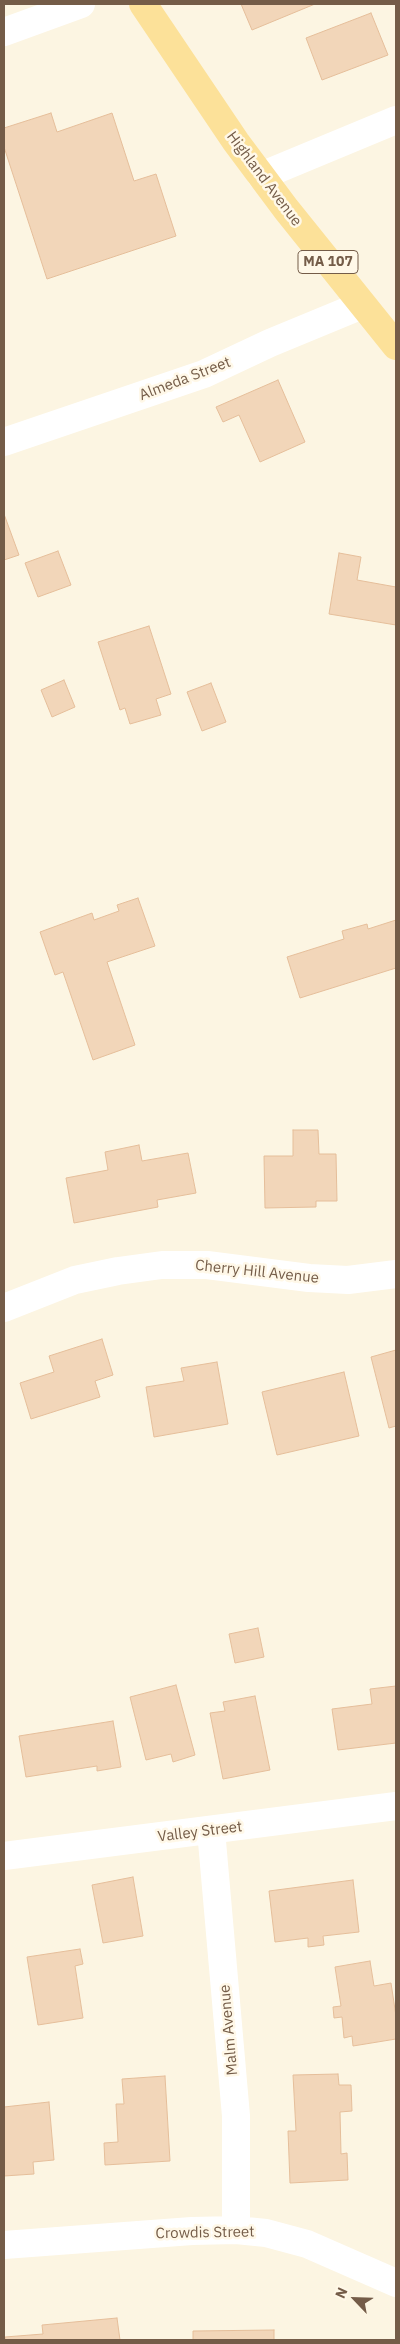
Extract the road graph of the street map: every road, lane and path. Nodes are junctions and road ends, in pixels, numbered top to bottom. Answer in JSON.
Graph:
{"nodes":[{"id":1,"x":81,"y":4,"type":"edge"},
{"id":2,"x":143,"y":4,"type":"edge"},
{"id":3,"x":4,"y":32,"type":"edge"},
{"id":4,"x":396,"y":120,"type":"edge"},
{"id":5,"x":261,"y":176,"type":"junction"},
{"id":6,"x":362,"y":305,"type":"junction"},
{"id":7,"x":396,"y":346,"type":"edge"},
{"id":8,"x":4,"y":442,"type":"edge"},
{"id":9,"x":396,"y":1274,"type":"edge"},
{"id":10,"x":4,"y":1308,"type":"edge"},
{"id":11,"x":396,"y":1806,"type":"edge"},
{"id":12,"x":211,"y":1830,"type":"junction"},
{"id":13,"x":4,"y":1856,"type":"edge"},
{"id":14,"x":236,"y":2230,"type":"junction"},
{"id":15,"x":4,"y":2245,"type":"edge"},
{"id":16,"x":396,"y":2283,"type":"edge"}],
"edges":[{"from":1,"to":3,"type":"street"},
{"from":2,"to":5,"type":"main road","name":"Highland Avenue","number":"MA 107"},
{"from":4,"to":5,"type":"street"},
{"from":5,"to":6,"type":"main road","name":"Highland Avenue","number":"MA 107"},
{"from":6,"to":7,"type":"main road","name":"Highland Avenue","number":"MA 107"},
{"from":6,"to":8,"type":"street","name":"Almeda Street"},
{"from":9,"to":10,"type":"street","name":"Cherry Hill Avenue"},
{"from":11,"to":12,"type":"street","name":"Valley Street"},
{"from":12,"to":13,"type":"street","name":"Valley Street"},
{"from":12,"to":14,"type":"street","name":"Malm Avenue"},
{"from":14,"to":15,"type":"street","name":"Crowdis Street"},
{"from":14,"to":16,"type":"street","name":"Crowdis Street"}]}
